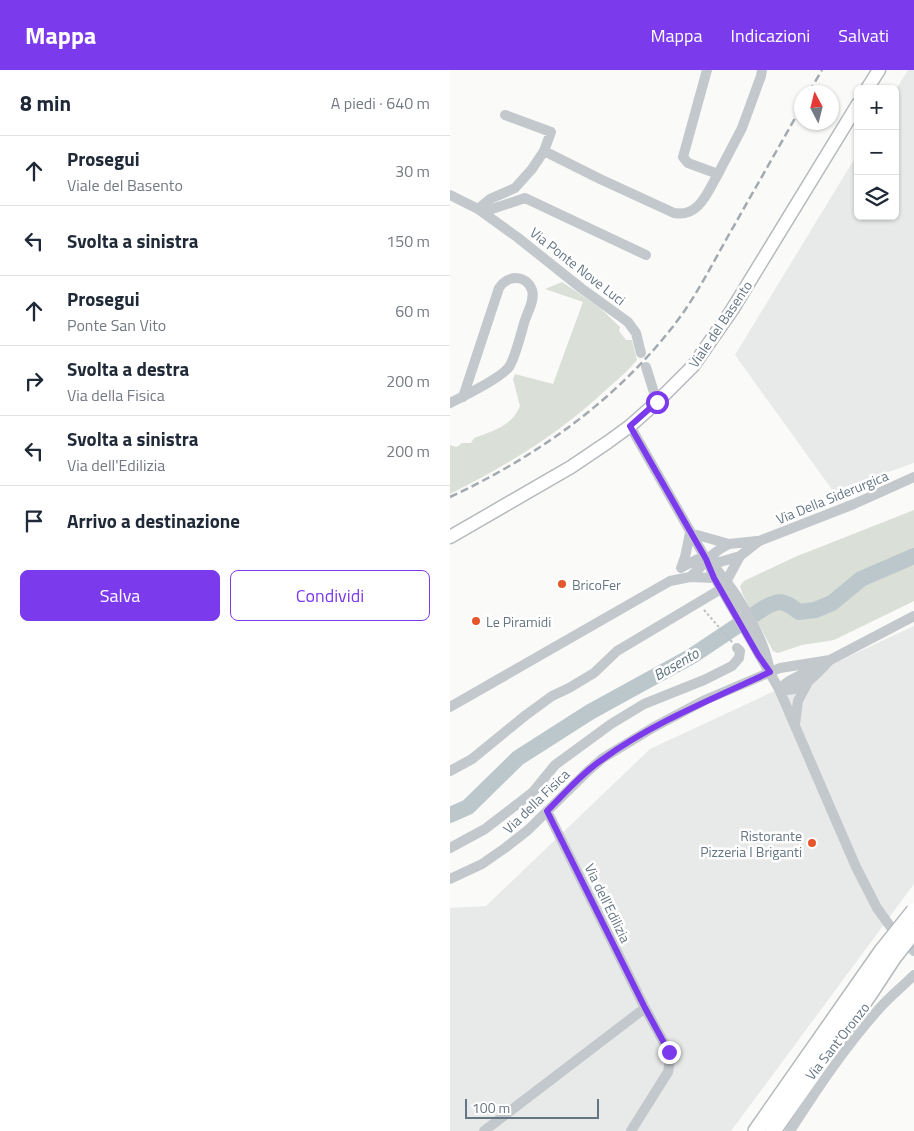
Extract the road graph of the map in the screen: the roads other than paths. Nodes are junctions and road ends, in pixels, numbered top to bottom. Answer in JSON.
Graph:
{"nodes":[{"id":1,"x":707,"y":70,"type":"edge"},
{"id":2,"x":762,"y":70,"type":"edge"},
{"id":3,"x":879,"y":70,"type":"edge"},
{"id":4,"x":870,"y":85,"type":"edge"},
{"id":5,"x":854,"y":111,"type":"edge"},
{"id":6,"x":505,"y":115,"type":"dead end"},
{"id":7,"x":544,"y":151,"type":"junction"},
{"id":8,"x":718,"y":174,"type":"junction"},
{"id":9,"x":450,"y":195,"type":"edge"},
{"id":10,"x":480,"y":211,"type":"junction"},
{"id":11,"x":646,"y":255,"type":"dead end"},
{"id":12,"x":641,"y":353,"type":"dead end"},
{"id":13,"x":646,"y":367,"type":"dead end"},
{"id":14,"x":463,"y":397,"type":"junction"},
{"id":15,"x":657,"y":402,"type":"junction"},
{"id":16,"x":450,"y":403,"type":"edge"},
{"id":17,"x":630,"y":426,"type":"junction"},
{"id":18,"x":914,"y":477,"type":"edge"},
{"id":19,"x":690,"y":532,"type":"junction"},
{"id":20,"x":450,"y":537,"type":"edge"},
{"id":21,"x":759,"y":541,"type":"junction"},
{"id":22,"x":729,"y":544,"type":"junction"},
{"id":23,"x":740,"y":556,"type":"junction"},
{"id":24,"x":706,"y":559,"type":"junction"},
{"id":25,"x":682,"y":567,"type":"junction"},
{"id":26,"x":690,"y":576,"type":"junction"},
{"id":27,"x":714,"y":578,"type":"junction"},
{"id":28,"x":670,"y":581,"type":"junction"},
{"id":29,"x":724,"y":585,"type":"junction"},
{"id":30,"x":914,"y":616,"type":"edge"},
{"id":31,"x":737,"y":648,"type":"road end"},
{"id":32,"x":830,"y":660,"type":"junction"},
{"id":33,"x":770,"y":672,"type":"junction"},
{"id":34,"x":808,"y":683,"type":"junction"},
{"id":35,"x":779,"y":689,"type":"junction"},
{"id":36,"x":450,"y":707,"type":"edge"},
{"id":37,"x":795,"y":725,"type":"junction"},
{"id":38,"x":450,"y":771,"type":"edge"},
{"id":39,"x":547,"y":811,"type":"junction"},
{"id":40,"x":450,"y":848,"type":"edge"},
{"id":41,"x":450,"y":878,"type":"edge"},
{"id":42,"x":914,"y":911,"type":"edge"},
{"id":43,"x":914,"y":931,"type":"edge"},
{"id":44,"x":914,"y":951,"type":"edge"},
{"id":45,"x":887,"y":955,"type":"junction"},
{"id":46,"x":914,"y":975,"type":"edge"},
{"id":47,"x":645,"y":1008,"type":"junction"},
{"id":48,"x":484,"y":1131,"type":"edge"},
{"id":49,"x":631,"y":1131,"type":"edge"},
{"id":50,"x":756,"y":1131,"type":"edge"},
{"id":51,"x":773,"y":1131,"type":"edge"},
{"id":52,"x":790,"y":1131,"type":"edge"}],
"edges":[{"from":1,"to":8,"type":"street"},
{"from":2,"to":8,"type":"street"},
{"from":3,"to":4,"type":"main road"},
{"from":5,"to":15,"type":"main road","name":"Viale del Basento"},
{"from":6,"to":7,"type":"street"},
{"from":7,"to":8,"type":"street"},
{"from":7,"to":10,"type":"street"},
{"from":9,"to":10,"type":"street","name":"Via Ponte Nove Luci"},
{"from":10,"to":11,"type":"street","name":"Via Ponte Nove Luci"},
{"from":10,"to":12,"type":"street","name":"Via Ponte Nove Luci"},
{"from":13,"to":15,"type":"street"},
{"from":14,"to":14,"type":"street"},
{"from":14,"to":16,"type":"street"},
{"from":15,"to":17,"type":"main road","name":"Viale del Basento"},
{"from":17,"to":19,"type":"street"},
{"from":17,"to":20,"type":"main road","name":"Viale del Basento"},
{"from":18,"to":21,"type":"street","name":"Via Della Siderurgica"},
{"from":19,"to":22,"type":"street","name":"Via Della Siderurgica"},
{"from":19,"to":24,"type":"street"},
{"from":19,"to":25,"type":"street"},
{"from":21,"to":22,"type":"street","name":"Via Della Siderurgica"},
{"from":21,"to":23,"type":"street","name":"Via Della Siderurgica"},
{"from":22,"to":24,"type":"street","name":"Via Della Siderurgica"},
{"from":23,"to":24,"type":"street","name":"Via Della Siderurgica"},
{"from":23,"to":29,"type":"street","name":"Via Della Siderurgica"},
{"from":24,"to":25,"type":"street","name":"Via Della Siderurgica"},
{"from":24,"to":26,"type":"street","name":"Via Della Siderurgica"},
{"from":24,"to":27,"type":"street"},
{"from":24,"to":29,"type":"street"},
{"from":25,"to":28,"type":"street"},
{"from":26,"to":27,"type":"street"},
{"from":26,"to":28,"type":"street"},
{"from":27,"to":29,"type":"street"},
{"from":28,"to":36,"type":"street"},
{"from":29,"to":33,"type":"street"},
{"from":29,"to":38,"type":"street"},
{"from":30,"to":32,"type":"street","name":"Via della Fisica"},
{"from":31,"to":40,"type":"street"},
{"from":32,"to":33,"type":"street","name":"Via della Fisica"},
{"from":32,"to":34,"type":"street","name":"Via della Fisica"},
{"from":32,"to":35,"type":"street"},
{"from":33,"to":35,"type":"street"},
{"from":33,"to":39,"type":"street","name":"Via della Fisica"},
{"from":34,"to":35,"type":"street","name":"Via della Fisica"},
{"from":34,"to":37,"type":"street"},
{"from":35,"to":37,"type":"street"},
{"from":37,"to":44,"type":"street"},
{"from":39,"to":41,"type":"street","name":"Via della Fisica"},
{"from":39,"to":47,"type":"street","name":"Via dell'Edilizia"},
{"from":42,"to":45,"type":"highway","bridge":true},
{"from":43,"to":45,"type":"highway","bridge":true},
{"from":45,"to":50,"type":"highway"},
{"from":45,"to":51,"type":"highway"},
{"from":46,"to":52,"type":"street","name":"Via Sant'Oronzo"},
{"from":47,"to":48,"type":"street"},
{"from":47,"to":49,"type":"street","name":"Via dell'Edilizia"}]}
